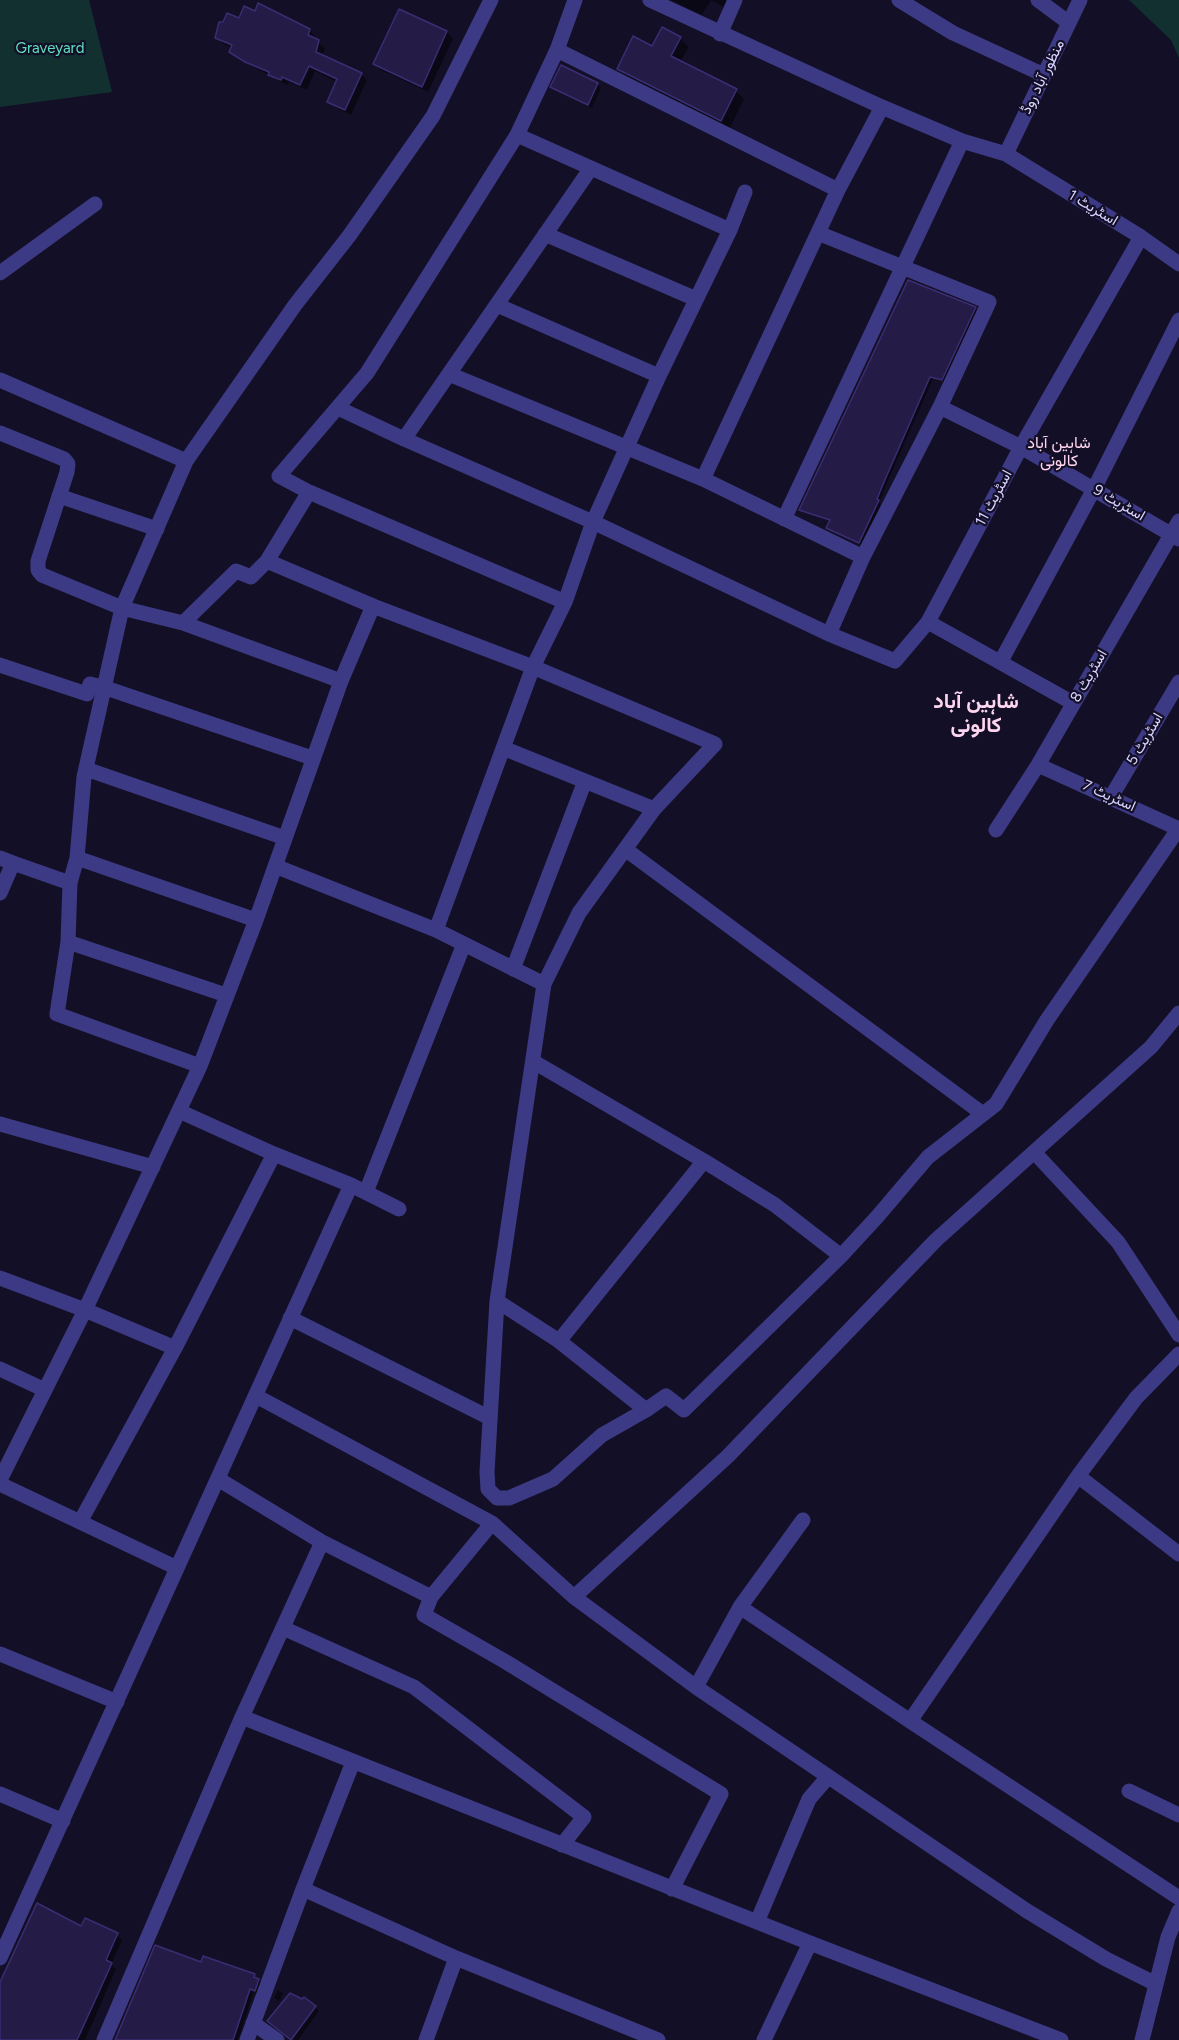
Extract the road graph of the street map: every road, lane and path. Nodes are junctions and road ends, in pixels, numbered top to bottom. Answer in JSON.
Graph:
{"nodes":[{"id":1,"x":491,"y":0,"type":"edge"},
{"id":2,"x":575,"y":0,"type":"edge"},
{"id":3,"x":650,"y":0,"type":"edge"},
{"id":4,"x":735,"y":0,"type":"edge"},
{"id":5,"x":899,"y":0,"type":"edge"},
{"id":6,"x":1038,"y":0,"type":"edge"},
{"id":7,"x":1080,"y":0,"type":"edge"},
{"id":8,"x":1069,"y":23,"type":"junction"},
{"id":9,"x":720,"y":34,"type":"junction"},
{"id":10,"x":557,"y":50,"type":"junction"},
{"id":11,"x":1044,"y":75,"type":"junction"},
{"id":12,"x":882,"y":107,"type":"junction"},
{"id":13,"x":517,"y":135,"type":"junction"},
{"id":14,"x":962,"y":141,"type":"junction"},
{"id":15,"x":1006,"y":154,"type":"junction"},
{"id":16,"x":591,"y":168,"type":"junction"},
{"id":17,"x":837,"y":190,"type":"junction"},
{"id":18,"x":745,"y":192,"type":"dead end"},
{"id":19,"x":96,"y":204,"type":"dead end"},
{"id":20,"x":730,"y":230,"type":"junction"},
{"id":21,"x":818,"y":233,"type":"junction"},
{"id":22,"x":545,"y":234,"type":"junction"},
{"id":23,"x":1141,"y":237,"type":"junction"},
{"id":24,"x":1179,"y":264,"type":"edge"},
{"id":25,"x":904,"y":267,"type":"junction"},
{"id":26,"x":0,"y":273,"type":"edge"},
{"id":27,"x":696,"y":299,"type":"junction"},
{"id":28,"x":497,"y":305,"type":"junction"},
{"id":29,"x":1179,"y":320,"type":"edge"},
{"id":30,"x":449,"y":374,"type":"junction"},
{"id":31,"x":660,"y":376,"type":"junction"},
{"id":32,"x":0,"y":380,"type":"edge"},
{"id":33,"x":940,"y":407,"type":"junction"},
{"id":34,"x":338,"y":408,"type":"junction"},
{"id":35,"x":0,"y":433,"type":"edge"},
{"id":36,"x":404,"y":439,"type":"junction"},
{"id":37,"x":627,"y":446,"type":"junction"},
{"id":38,"x":1021,"y":447,"type":"junction"},
{"id":39,"x":186,"y":461,"type":"junction"},
{"id":40,"x":703,"y":479,"type":"junction"},
{"id":41,"x":1094,"y":489,"type":"junction"},
{"id":42,"x":309,"y":492,"type":"junction"},
{"id":43,"x":59,"y":496,"type":"junction"},
{"id":44,"x":784,"y":519,"type":"junction"},
{"id":45,"x":593,"y":522,"type":"junction"},
{"id":46,"x":157,"y":529,"type":"junction"},
{"id":47,"x":1176,"y":531,"type":"edge"},
{"id":48,"x":863,"y":557,"type":"junction"},
{"id":49,"x":267,"y":561,"type":"junction"},
{"id":50,"x":565,"y":602,"type":"junction"},
{"id":51,"x":373,"y":606,"type":"junction"},
{"id":52,"x":122,"y":608,"type":"junction"},
{"id":53,"x":928,"y":622,"type":"junction"},
{"id":54,"x":183,"y":623,"type":"junction"},
{"id":55,"x":829,"y":634,"type":"junction"},
{"id":56,"x":1001,"y":661,"type":"junction"},
{"id":57,"x":0,"y":665,"type":"edge"},
{"id":58,"x":533,"y":667,"type":"junction"},
{"id":59,"x":341,"y":681,"type":"junction"},
{"id":60,"x":1179,"y":682,"type":"edge"},
{"id":61,"x":106,"y":688,"type":"junction"},
{"id":62,"x":1073,"y":703,"type":"junction"},
{"id":63,"x":502,"y":748,"type":"junction"},
{"id":64,"x":312,"y":758,"type":"junction"},
{"id":65,"x":1038,"y":765,"type":"junction"},
{"id":66,"x":86,"y":769,"type":"junction"},
{"id":67,"x":585,"y":782,"type":"junction"},
{"id":68,"x":1111,"y":797,"type":"junction"},
{"id":69,"x":654,"y":809,"type":"junction"},
{"id":70,"x":1179,"y":829,"type":"edge"},
{"id":71,"x":996,"y":830,"type":"dead end"},
{"id":72,"x":285,"y":838,"type":"junction"},
{"id":73,"x":624,"y":849,"type":"junction"},
{"id":74,"x":77,"y":858,"type":"junction"},
{"id":75,"x":6,"y":861,"type":"edge"},
{"id":76,"x":275,"y":866,"type":"junction"},
{"id":77,"x":70,"y":883,"type":"junction"},
{"id":78,"x":0,"y":893,"type":"edge"},
{"id":79,"x":256,"y":920,"type":"junction"},
{"id":80,"x":436,"y":930,"type":"junction"},
{"id":81,"x":68,"y":942,"type":"junction"},
{"id":82,"x":464,"y":944,"type":"junction"},
{"id":83,"x":513,"y":969,"type":"junction"},
{"id":84,"x":544,"y":984,"type":"junction"},
{"id":85,"x":226,"y":995,"type":"junction"},
{"id":86,"x":1179,"y":1013,"type":"edge"},
{"id":87,"x":534,"y":1062,"type":"junction"},
{"id":88,"x":200,"y":1066,"type":"junction"},
{"id":89,"x":179,"y":1111,"type":"junction"},
{"id":90,"x":983,"y":1114,"type":"junction"},
{"id":91,"x":0,"y":1124,"type":"edge"},
{"id":92,"x":1034,"y":1152,"type":"junction"},
{"id":93,"x":274,"y":1154,"type":"junction"},
{"id":94,"x":704,"y":1161,"type":"junction"},
{"id":95,"x":153,"y":1167,"type":"junction"},
{"id":96,"x":351,"y":1185,"type":"junction"},
{"id":97,"x":366,"y":1192,"type":"junction"},
{"id":98,"x":399,"y":1209,"type":"dead end"},
{"id":99,"x":841,"y":1256,"type":"junction"},
{"id":100,"x":0,"y":1278,"type":"edge"},
{"id":101,"x":497,"y":1301,"type":"junction"},
{"id":102,"x":85,"y":1310,"type":"junction"},
{"id":103,"x":290,"y":1318,"type":"junction"},
{"id":104,"x":1179,"y":1335,"type":"edge"},
{"id":105,"x":559,"y":1341,"type":"junction"},
{"id":106,"x":175,"y":1348,"type":"junction"},
{"id":107,"x":1179,"y":1354,"type":"edge"},
{"id":108,"x":0,"y":1369,"type":"edge"},
{"id":109,"x":45,"y":1390,"type":"junction"},
{"id":110,"x":256,"y":1396,"type":"junction"},
{"id":111,"x":646,"y":1410,"type":"junction"},
{"id":112,"x":490,"y":1418,"type":"junction"},
{"id":113,"x":1078,"y":1476,"type":"junction"},
{"id":114,"x":218,"y":1479,"type":"junction"},
{"id":115,"x":0,"y":1482,"type":"edge"},
{"id":116,"x":803,"y":1520,"type":"dead end"},
{"id":117,"x":80,"y":1522,"type":"junction"},
{"id":118,"x":492,"y":1523,"type":"junction"},
{"id":119,"x":322,"y":1542,"type":"junction"},
{"id":120,"x":1179,"y":1554,"type":"edge"},
{"id":121,"x":177,"y":1568,"type":"junction"},
{"id":122,"x":431,"y":1597,"type":"junction"},
{"id":123,"x":574,"y":1597,"type":"junction"},
{"id":124,"x":740,"y":1607,"type":"junction"},
{"id":125,"x":283,"y":1628,"type":"junction"},
{"id":126,"x":0,"y":1654,"type":"edge"},
{"id":127,"x":696,"y":1687,"type":"junction"},
{"id":128,"x":117,"y":1702,"type":"junction"},
{"id":129,"x":242,"y":1717,"type":"junction"},
{"id":130,"x":910,"y":1721,"type":"junction"},
{"id":131,"x":352,"y":1762,"type":"junction"},
{"id":132,"x":828,"y":1777,"type":"junction"},
{"id":133,"x":1129,"y":1791,"type":"dead end"},
{"id":134,"x":0,"y":1794,"type":"edge"},
{"id":135,"x":1179,"y":1815,"type":"edge"},
{"id":136,"x":63,"y":1821,"type":"junction"},
{"id":137,"x":562,"y":1845,"type":"junction"},
{"id":138,"x":672,"y":1888,"type":"junction"},
{"id":139,"x":303,"y":1889,"type":"junction"},
{"id":140,"x":1179,"y":1898,"type":"edge"},
{"id":141,"x":1179,"y":1911,"type":"edge"},
{"id":142,"x":757,"y":1922,"type":"junction"},
{"id":143,"x":1174,"y":1940,"type":"edge"},
{"id":144,"x":810,"y":1943,"type":"junction"},
{"id":145,"x":0,"y":1958,"type":"edge"},
{"id":146,"x":456,"y":1958,"type":"junction"},
{"id":147,"x":1156,"y":1984,"type":"junction"},
{"id":148,"x":253,"y":2023,"type":"junction"},
{"id":149,"x":104,"y":2040,"type":"edge"},
{"id":150,"x":247,"y":2040,"type":"edge"},
{"id":151,"x":277,"y":2040,"type":"edge"},
{"id":152,"x":426,"y":2040,"type":"edge"},
{"id":153,"x":658,"y":2040,"type":"edge"},
{"id":154,"x":765,"y":2040,"type":"edge"},
{"id":155,"x":1061,"y":2040,"type":"edge"},
{"id":156,"x":1142,"y":2040,"type":"edge"}],
"edges":[{"from":1,"to":39,"type":"street"},
{"from":2,"to":10,"type":"street"},
{"from":3,"to":9,"type":"street","name":"اسٹریٹ 1"},
{"from":4,"to":9,"type":"street"},
{"from":5,"to":11,"type":"street"},
{"from":6,"to":8,"type":"street"},
{"from":7,"to":8,"type":"street","name":"منظور آباد روڈ"},
{"from":8,"to":11,"type":"street","name":"منظور آباد روڈ"},
{"from":9,"to":12,"type":"street","name":"اسٹریٹ 1"},
{"from":10,"to":13,"type":"street"},
{"from":10,"to":17,"type":"street"},
{"from":11,"to":15,"type":"street","name":"منظور آباد روڈ"},
{"from":12,"to":14,"type":"street","name":"اسٹریٹ 1"},
{"from":12,"to":17,"type":"street"},
{"from":13,"to":16,"type":"street"},
{"from":13,"to":34,"type":"street"},
{"from":14,"to":15,"type":"street","name":"اسٹریٹ 1"},
{"from":14,"to":25,"type":"street"},
{"from":15,"to":23,"type":"street","name":"اسٹریٹ 1"},
{"from":16,"to":20,"type":"street"},
{"from":16,"to":22,"type":"street"},
{"from":17,"to":21,"type":"street"},
{"from":18,"to":20,"type":"street"},
{"from":19,"to":26,"type":"street"},
{"from":20,"to":27,"type":"street"},
{"from":21,"to":25,"type":"street"},
{"from":21,"to":40,"type":"street"},
{"from":22,"to":27,"type":"street"},
{"from":22,"to":28,"type":"street"},
{"from":23,"to":24,"type":"street","name":"اسٹریٹ 1"},
{"from":23,"to":38,"type":"street","name":"اسٹریٹ 11"},
{"from":25,"to":33,"type":"street"},
{"from":25,"to":44,"type":"street"},
{"from":27,"to":31,"type":"street"},
{"from":28,"to":30,"type":"street"},
{"from":28,"to":31,"type":"street"},
{"from":29,"to":41,"type":"street"},
{"from":30,"to":36,"type":"street"},
{"from":30,"to":37,"type":"street"},
{"from":31,"to":37,"type":"street"},
{"from":32,"to":39,"type":"street"},
{"from":33,"to":38,"type":"street","name":"اسٹریٹ 9"},
{"from":33,"to":48,"type":"street"},
{"from":34,"to":36,"type":"street"},
{"from":34,"to":42,"type":"street"},
{"from":35,"to":43,"type":"street"},
{"from":36,"to":45,"type":"street"},
{"from":37,"to":40,"type":"street"},
{"from":37,"to":45,"type":"street"},
{"from":38,"to":41,"type":"street","name":"اسٹریٹ 9"},
{"from":38,"to":53,"type":"street","name":"اسٹریٹ 11"},
{"from":39,"to":46,"type":"street"},
{"from":40,"to":44,"type":"street"},
{"from":41,"to":47,"type":"street","name":"اسٹریٹ 9"},
{"from":41,"to":56,"type":"street"},
{"from":42,"to":49,"type":"street"},
{"from":42,"to":50,"type":"street"},
{"from":43,"to":46,"type":"street"},
{"from":43,"to":52,"type":"street"},
{"from":44,"to":48,"type":"street"},
{"from":45,"to":50,"type":"street"},
{"from":45,"to":55,"type":"street"},
{"from":46,"to":52,"type":"street"},
{"from":47,"to":62,"type":"street","name":"اسٹریٹ 8"},
{"from":48,"to":55,"type":"street"},
{"from":49,"to":51,"type":"street"},
{"from":49,"to":54,"type":"street"},
{"from":50,"to":58,"type":"street"},
{"from":51,"to":58,"type":"street"},
{"from":51,"to":59,"type":"street"},
{"from":52,"to":54,"type":"street"},
{"from":52,"to":61,"type":"street"},
{"from":53,"to":55,"type":"street","name":"اسٹریٹ 11"},
{"from":53,"to":56,"type":"street"},
{"from":54,"to":59,"type":"street"},
{"from":56,"to":62,"type":"street"},
{"from":57,"to":61,"type":"street"},
{"from":58,"to":63,"type":"street"},
{"from":58,"to":69,"type":"street"},
{"from":59,"to":64,"type":"street"},
{"from":60,"to":68,"type":"street","name":"اسٹریٹ 5"},
{"from":61,"to":64,"type":"street"},
{"from":61,"to":66,"type":"street"},
{"from":62,"to":65,"type":"street","name":"اسٹریٹ 8"},
{"from":63,"to":67,"type":"street"},
{"from":63,"to":80,"type":"street"},
{"from":64,"to":72,"type":"street"},
{"from":65,"to":68,"type":"street","name":"اسٹریٹ 7"},
{"from":65,"to":71,"type":"street","name":"اسٹریٹ 8"},
{"from":66,"to":72,"type":"street"},
{"from":66,"to":74,"type":"street"},
{"from":67,"to":69,"type":"street"},
{"from":67,"to":83,"type":"street"},
{"from":68,"to":70,"type":"street","name":"اسٹریٹ 7"},
{"from":69,"to":73,"type":"street"},
{"from":70,"to":90,"type":"street"},
{"from":72,"to":76,"type":"street"},
{"from":73,"to":84,"type":"street"},
{"from":73,"to":90,"type":"street"},
{"from":74,"to":77,"type":"street"},
{"from":74,"to":79,"type":"street"},
{"from":75,"to":77,"type":"street"},
{"from":75,"to":78,"type":"street"},
{"from":76,"to":79,"type":"street"},
{"from":76,"to":80,"type":"street"},
{"from":77,"to":81,"type":"street"},
{"from":79,"to":85,"type":"street"},
{"from":80,"to":82,"type":"street"},
{"from":81,"to":85,"type":"street"},
{"from":81,"to":88,"type":"street"},
{"from":82,"to":83,"type":"street"},
{"from":82,"to":97,"type":"street"},
{"from":83,"to":84,"type":"street"},
{"from":84,"to":87,"type":"street"},
{"from":85,"to":88,"type":"street"},
{"from":86,"to":92,"type":"street"},
{"from":87,"to":94,"type":"street"},
{"from":87,"to":101,"type":"street"},
{"from":88,"to":89,"type":"street"},
{"from":89,"to":93,"type":"street"},
{"from":89,"to":95,"type":"street"},
{"from":90,"to":99,"type":"street"},
{"from":91,"to":95,"type":"street"},
{"from":92,"to":104,"type":"street"},
{"from":92,"to":123,"type":"street"},
{"from":93,"to":96,"type":"street"},
{"from":93,"to":106,"type":"street"},
{"from":94,"to":99,"type":"street"},
{"from":94,"to":105,"type":"street"},
{"from":95,"to":102,"type":"street"},
{"from":96,"to":97,"type":"street"},
{"from":96,"to":103,"type":"street"},
{"from":97,"to":98,"type":"street"},
{"from":99,"to":111,"type":"street"},
{"from":100,"to":102,"type":"street"},
{"from":101,"to":105,"type":"street"},
{"from":101,"to":112,"type":"street"},
{"from":102,"to":106,"type":"street"},
{"from":102,"to":109,"type":"street"},
{"from":103,"to":110,"type":"street"},
{"from":103,"to":112,"type":"street"},
{"from":105,"to":111,"type":"street"},
{"from":106,"to":117,"type":"street"},
{"from":107,"to":113,"type":"street"},
{"from":108,"to":109,"type":"street"},
{"from":109,"to":115,"type":"street"},
{"from":110,"to":114,"type":"street"},
{"from":110,"to":118,"type":"street"},
{"from":111,"to":112,"type":"street"},
{"from":113,"to":120,"type":"street"},
{"from":113,"to":130,"type":"street"},
{"from":114,"to":119,"type":"street"},
{"from":114,"to":121,"type":"street"},
{"from":115,"to":117,"type":"street"},
{"from":116,"to":124,"type":"street"},
{"from":117,"to":121,"type":"street"},
{"from":118,"to":122,"type":"street"},
{"from":118,"to":123,"type":"street"},
{"from":119,"to":122,"type":"street"},
{"from":119,"to":125,"type":"street"},
{"from":121,"to":128,"type":"street"},
{"from":122,"to":138,"type":"street"},
{"from":123,"to":127,"type":"street"},
{"from":124,"to":127,"type":"street"},
{"from":124,"to":130,"type":"street"},
{"from":125,"to":129,"type":"street"},
{"from":125,"to":137,"type":"street"},
{"from":126,"to":128,"type":"street"},
{"from":127,"to":132,"type":"street"},
{"from":128,"to":136,"type":"street"},
{"from":129,"to":131,"type":"street"},
{"from":129,"to":149,"type":"street"},
{"from":130,"to":140,"type":"street"},
{"from":131,"to":137,"type":"street"},
{"from":131,"to":139,"type":"street"},
{"from":132,"to":142,"type":"street"},
{"from":132,"to":147,"type":"street"},
{"from":133,"to":135,"type":"street"},
{"from":134,"to":136,"type":"street"},
{"from":136,"to":145,"type":"street"},
{"from":137,"to":138,"type":"street"},
{"from":138,"to":142,"type":"street"},
{"from":139,"to":146,"type":"street"},
{"from":139,"to":148,"type":"street"},
{"from":141,"to":143,"type":"street"},
{"from":142,"to":144,"type":"street"},
{"from":143,"to":147,"type":"street"},
{"from":144,"to":154,"type":"street"},
{"from":144,"to":155,"type":"street"},
{"from":146,"to":152,"type":"street"},
{"from":146,"to":153,"type":"street"},
{"from":147,"to":156,"type":"street"},
{"from":148,"to":150,"type":"street"},
{"from":148,"to":151,"type":"street"}]}
